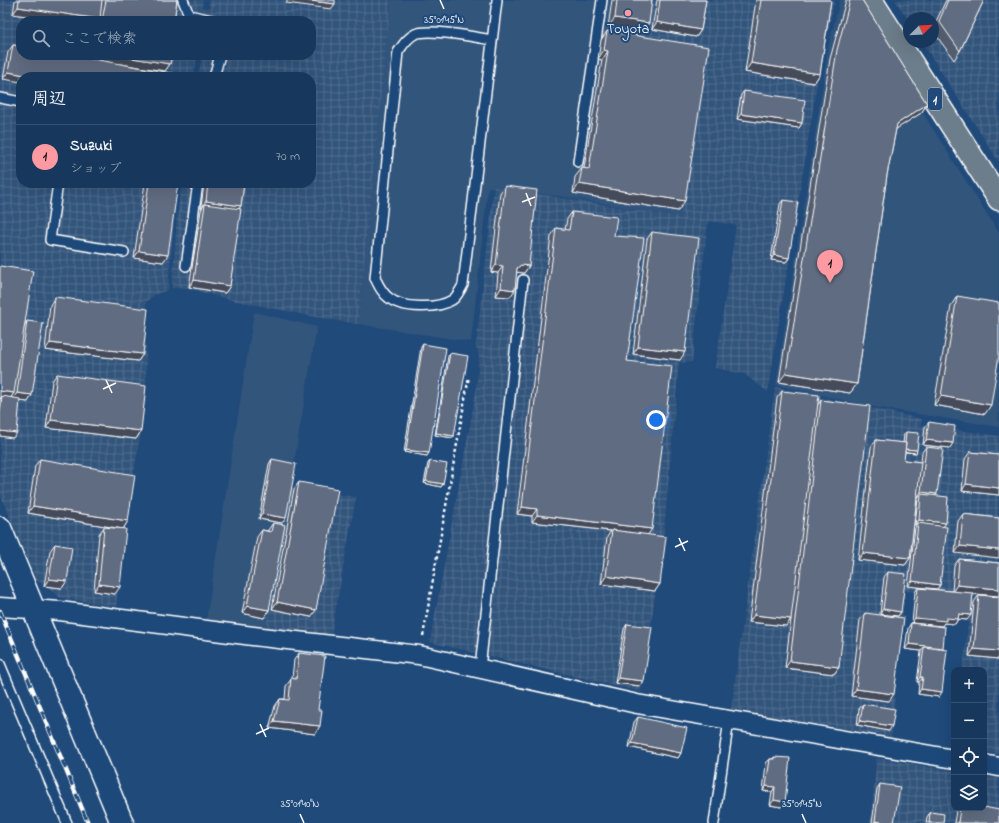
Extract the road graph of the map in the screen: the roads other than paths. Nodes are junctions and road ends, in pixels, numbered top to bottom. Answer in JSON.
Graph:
{"nodes":[{"id":1,"x":183,"y":0,"type":"edge"},
{"id":2,"x":497,"y":0,"type":"edge"},
{"id":3,"x":602,"y":0,"type":"edge"},
{"id":4,"x":871,"y":0,"type":"edge"},
{"id":5,"x":194,"y":16,"type":"edge"},
{"id":6,"x":492,"y":40,"type":"junction"},
{"id":7,"x":219,"y":60,"type":"edge"},
{"id":8,"x":215,"y":72,"type":"edge"},
{"id":9,"x":0,"y":98,"type":"edge"},
{"id":10,"x":16,"y":101,"type":"edge"},
{"id":11,"x":578,"y":162,"type":"dead end"},
{"id":12,"x":57,"y":188,"type":"edge"},
{"id":13,"x":197,"y":188,"type":"edge"},
{"id":14,"x":999,"y":199,"type":"edge"},
{"id":15,"x":124,"y":252,"type":"dead end"},
{"id":16,"x":186,"y":266,"type":"dead end"},
{"id":17,"x":523,"y":280,"type":"edge"},
{"id":18,"x":0,"y":528,"type":"edge"},
{"id":19,"x":0,"y":607,"type":"edge"},
{"id":20,"x":33,"y":608,"type":"junction"},
{"id":21,"x":0,"y":664,"type":"edge"},
{"id":22,"x":480,"y":668,"type":"junction"},
{"id":23,"x":729,"y":720,"type":"junction"},
{"id":24,"x":951,"y":758,"type":"edge"},
{"id":25,"x":987,"y":765,"type":"edge"},
{"id":26,"x":999,"y":767,"type":"edge"},
{"id":27,"x":67,"y":823,"type":"edge"},
{"id":28,"x":122,"y":823,"type":"edge"},
{"id":29,"x":714,"y":823,"type":"edge"}],
"edges":[{"from":1,"to":5,"type":"lane"},
{"from":2,"to":6,"type":"lane"},
{"from":3,"to":11,"type":"lane"},
{"from":4,"to":14,"type":"highway","number":"1"},
{"from":6,"to":6,"type":"lane"},
{"from":7,"to":8,"type":"lane"},
{"from":9,"to":10,"type":"lane"},
{"from":12,"to":15,"type":"lane"},
{"from":13,"to":16,"type":"lane"},
{"from":17,"to":22,"type":"lane"},
{"from":18,"to":20,"type":"street"},
{"from":19,"to":20,"type":"street"},
{"from":20,"to":22,"type":"street"},
{"from":20,"to":28,"type":"street"},
{"from":21,"to":27,"type":"lane"},
{"from":22,"to":23,"type":"street"},
{"from":23,"to":24,"type":"street"},
{"from":23,"to":29,"type":"lane"},
{"from":25,"to":26,"type":"street"}]}
